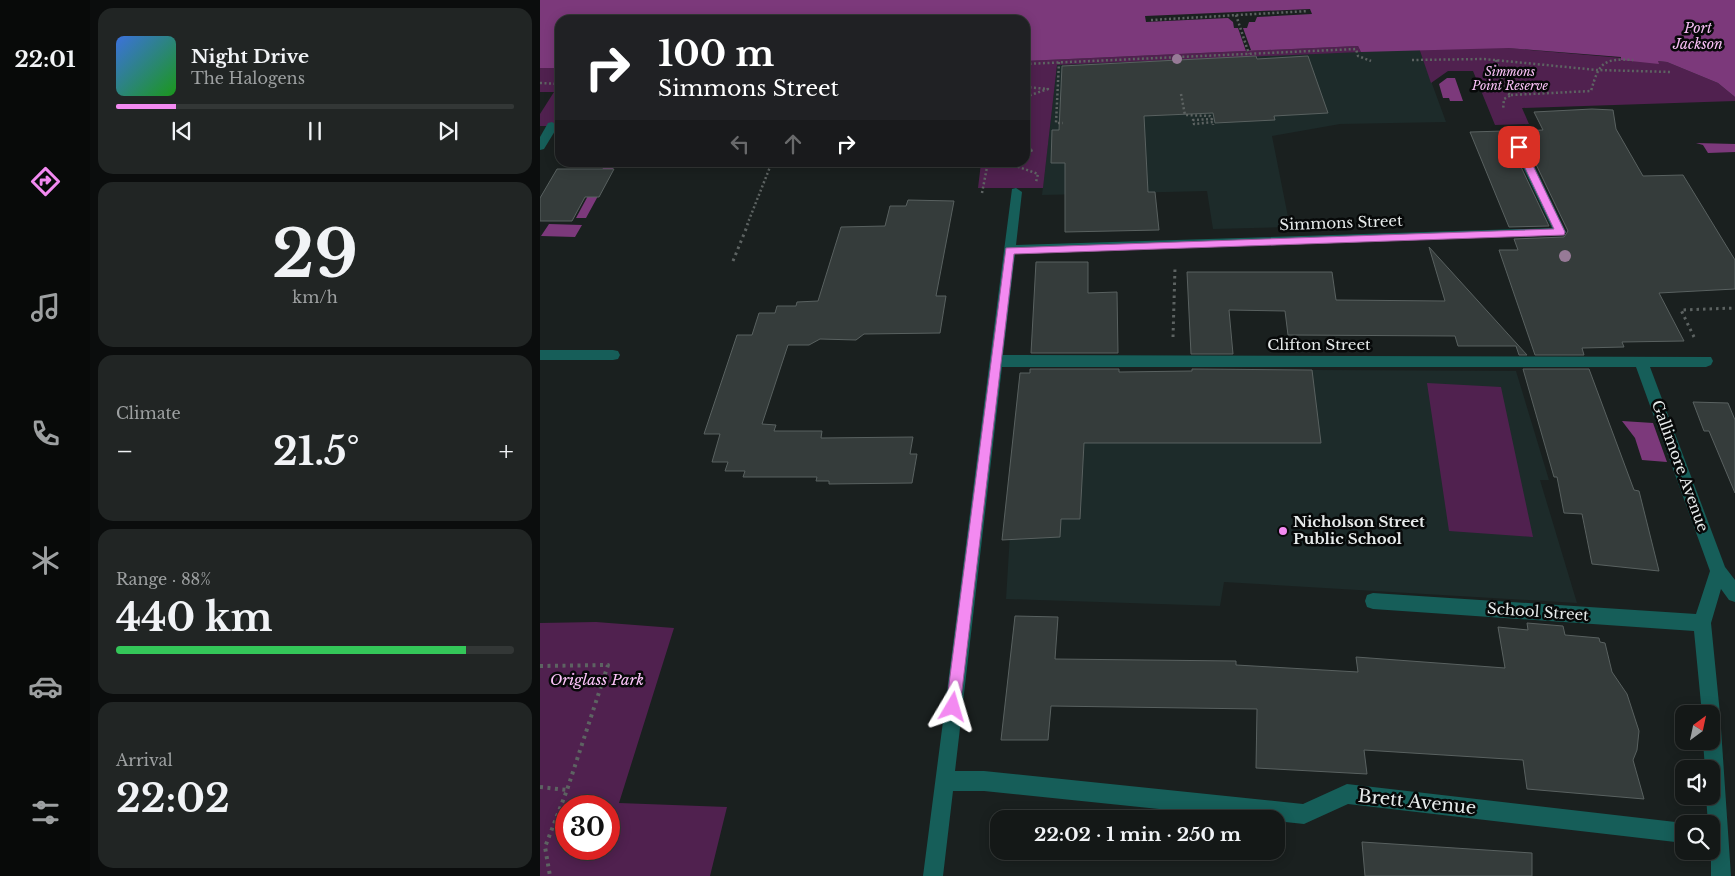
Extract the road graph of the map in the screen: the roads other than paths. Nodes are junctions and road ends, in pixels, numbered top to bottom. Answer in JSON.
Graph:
{"nodes":[{"id":1,"x":552,"y":126,"type":"dead end"},
{"id":2,"x":1511,"y":130,"type":"road end"},
{"id":3,"x":540,"y":146,"type":"edge"},
{"id":4,"x":1016,"y":192,"type":"dead end"},
{"id":5,"x":1010,"y":250,"type":"junction"},
{"id":6,"x":540,"y":355,"type":"edge"},
{"id":7,"x":613,"y":355,"type":"dead end"},
{"id":8,"x":996,"y":361,"type":"junction"},
{"id":9,"x":1641,"y":361,"type":"junction"},
{"id":10,"x":1706,"y":361,"type":"dead end"},
{"id":11,"x":1718,"y":570,"type":"junction"},
{"id":12,"x":1735,"y":594,"type":"edge"},
{"id":13,"x":1373,"y":601,"type":"dead end"},
{"id":14,"x":1702,"y":623,"type":"junction"},
{"id":15,"x":1710,"y":705,"type":"edge"},
{"id":16,"x":1712,"y":750,"type":"edge"},
{"id":17,"x":944,"y":780,"type":"junction"},
{"id":18,"x":1714,"y":815,"type":"edge"},
{"id":19,"x":1675,"y":832,"type":"edge"},
{"id":20,"x":1719,"y":860,"type":"edge"},
{"id":21,"x":933,"y":876,"type":"edge"},
{"id":22,"x":1721,"y":876,"type":"edge"}],
"edges":[{"from":1,"to":3,"type":"street"},
{"from":2,"to":5,"type":"street","name":"Simmons Street"},
{"from":4,"to":5,"type":"street"},
{"from":5,"to":8,"type":"street"},
{"from":6,"to":7,"type":"street"},
{"from":8,"to":9,"type":"street","name":"Clifton Street"},
{"from":8,"to":17,"type":"street"},
{"from":9,"to":10,"type":"street","name":"Clifton Street"},
{"from":9,"to":11,"type":"street","name":"Gallimore Avenue"},
{"from":11,"to":12,"type":"street","name":"Gallimore Avenue"},
{"from":11,"to":14,"type":"street"},
{"from":13,"to":14,"type":"street","name":"School Street"},
{"from":14,"to":15,"type":"street"},
{"from":16,"to":18,"type":"street"},
{"from":17,"to":19,"type":"street","name":"Brett Avenue"},
{"from":17,"to":21,"type":"street"},
{"from":20,"to":22,"type":"street"}]}
